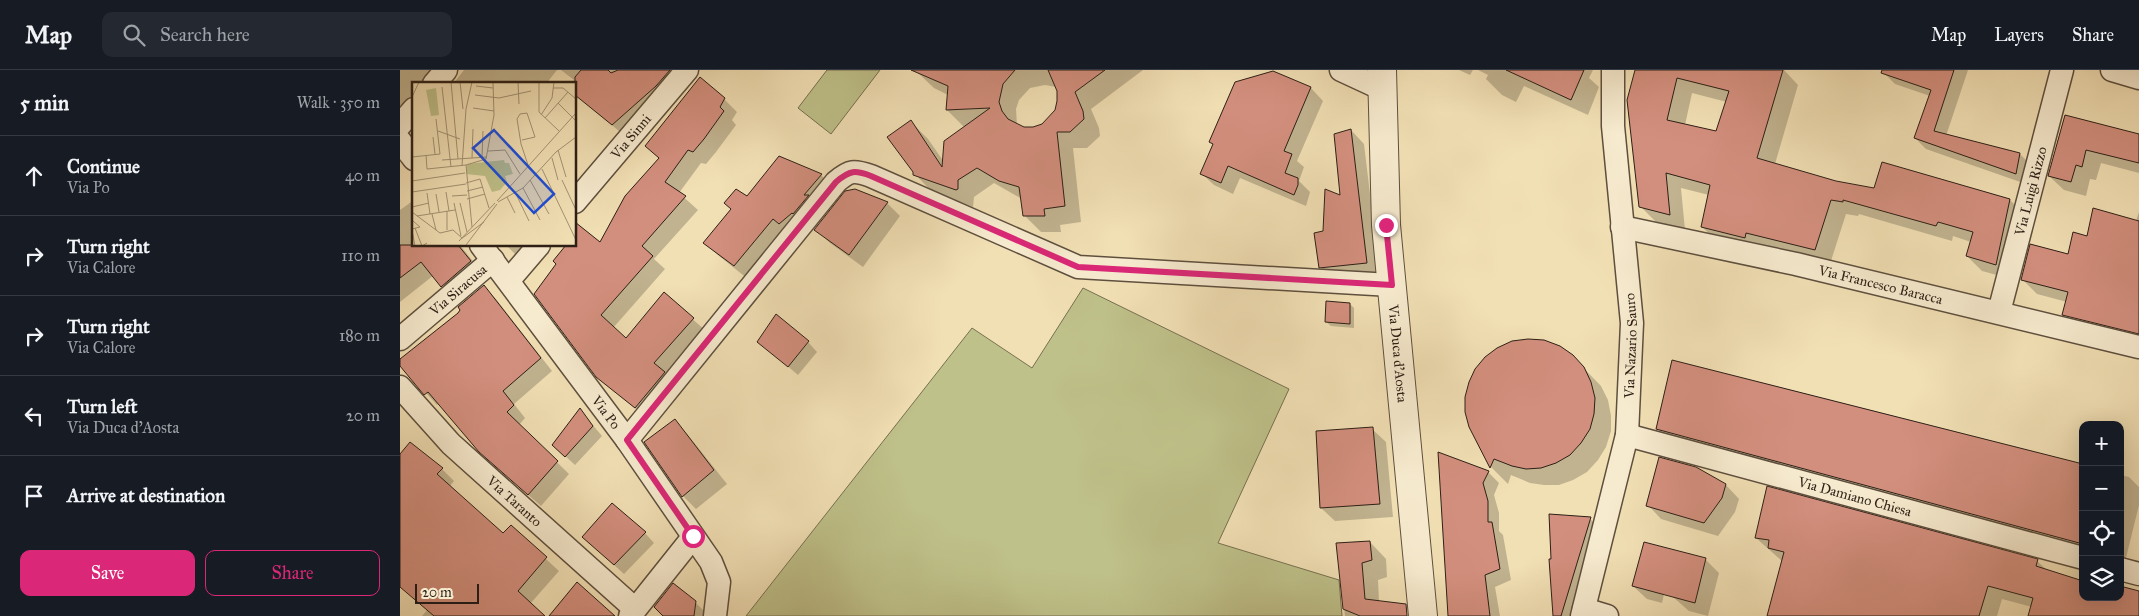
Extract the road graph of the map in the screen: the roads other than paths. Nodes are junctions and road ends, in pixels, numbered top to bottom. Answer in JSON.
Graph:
{"nodes":[{"id":1,"x":446,"y":70,"type":"edge"},
{"id":2,"x":686,"y":70,"type":"edge"},
{"id":3,"x":1341,"y":70,"type":"edge"},
{"id":4,"x":1613,"y":70,"type":"edge"},
{"id":5,"x":2062,"y":70,"type":"edge"},
{"id":6,"x":2112,"y":70,"type":"edge"},
{"id":7,"x":2139,"y":78,"type":"edge"},
{"id":8,"x":1382,"y":79,"type":"edge"},
{"id":9,"x":436,"y":82,"type":"edge"},
{"id":10,"x":412,"y":111,"type":"edge"},
{"id":11,"x":400,"y":126,"type":"edge"},
{"id":12,"x":400,"y":141,"type":"edge"},
{"id":13,"x":412,"y":156,"type":"edge"},
{"id":14,"x":576,"y":201,"type":"edge"},
{"id":15,"x":1622,"y":227,"type":"junction"},
{"id":16,"x":538,"y":246,"type":"edge"},
{"id":17,"x":487,"y":253,"type":"edge"},
{"id":18,"x":509,"y":280,"type":"junction"},
{"id":19,"x":1392,"y":285,"type":"junction"},
{"id":20,"x":2000,"y":312,"type":"junction"},
{"id":21,"x":400,"y":339,"type":"edge"},
{"id":22,"x":2139,"y":347,"type":"edge"},
{"id":23,"x":400,"y":387,"type":"edge"},
{"id":24,"x":1627,"y":435,"type":"junction"},
{"id":25,"x":627,"y":440,"type":"junction"},
{"id":26,"x":693,"y":536,"type":"junction"},
{"id":27,"x":2079,"y":557,"type":"edge"},
{"id":28,"x":2124,"y":570,"type":"edge"},
{"id":29,"x":2139,"y":574,"type":"edge"},
{"id":30,"x":633,"y":613,"type":"edge"},
{"id":31,"x":1583,"y":613,"type":"edge"},
{"id":32,"x":715,"y":616,"type":"edge"},
{"id":33,"x":1423,"y":616,"type":"edge"},
{"id":34,"x":1607,"y":616,"type":"edge"}],
"edges":[{"from":1,"to":9,"type":"street"},
{"from":2,"to":14,"type":"street","name":"Via Sinni"},
{"from":3,"to":8,"type":"street","name":"Via Duca d'Aosta"},
{"from":4,"to":15,"type":"street","name":"Via Nazario Sauro"},
{"from":5,"to":20,"type":"street","name":"Via Luigi Rizzo"},
{"from":6,"to":7,"type":"street"},
{"from":8,"to":19,"type":"street","name":"Via Duca d'Aosta"},
{"from":10,"to":11,"type":"street"},
{"from":12,"to":13,"type":"street"},
{"from":15,"to":20,"type":"street","name":"Via Francesco Baracca"},
{"from":15,"to":24,"type":"street","name":"Via Nazario Sauro"},
{"from":16,"to":18,"type":"street"},
{"from":17,"to":18,"type":"street","name":"Via Po"},
{"from":17,"to":21,"type":"street","name":"Via Siracusa"},
{"from":18,"to":25,"type":"street","name":"Via Po"},
{"from":19,"to":25,"type":"street"},
{"from":19,"to":33,"type":"street","name":"Via Duca d'Aosta"},
{"from":20,"to":22,"type":"street","name":"Via Francesco Baracca"},
{"from":23,"to":30,"type":"street","name":"Via Taranto"},
{"from":24,"to":27,"type":"street","name":"Via Damiano Chiesa"},
{"from":24,"to":31,"type":"street","name":"Via Nazario Sauro"},
{"from":25,"to":26,"type":"street","name":"Via Po"},
{"from":26,"to":30,"type":"street"},
{"from":26,"to":32,"type":"street","name":"Via Po"},
{"from":28,"to":29,"type":"street"},
{"from":31,"to":34,"type":"street"}]}
